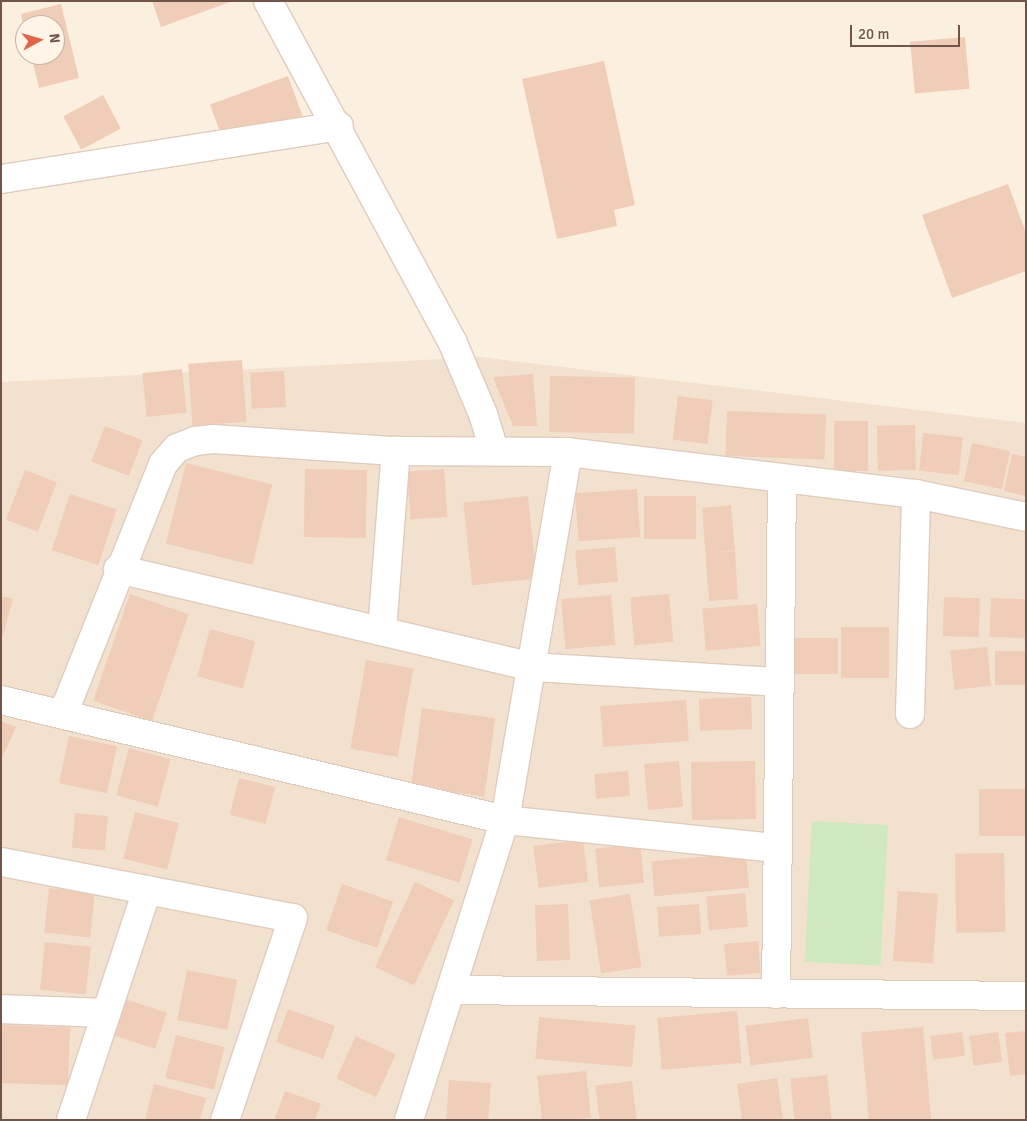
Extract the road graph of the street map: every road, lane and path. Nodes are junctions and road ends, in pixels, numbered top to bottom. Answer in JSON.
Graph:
{"nodes":[{"id":1,"x":268,"y":1,"type":"edge"},
{"id":2,"x":338,"y":126,"type":"junction"},
{"id":3,"x":1,"y":179,"type":"edge"},
{"id":4,"x":396,"y":451,"type":"junction"},
{"id":5,"x":494,"y":451,"type":"junction"},
{"id":6,"x":568,"y":452,"type":"junction"},
{"id":7,"x":782,"y":480,"type":"junction"},
{"id":8,"x":916,"y":494,"type":"junction"},
{"id":9,"x":1026,"y":517,"type":"edge"},
{"id":10,"x":118,"y":569,"type":"junction"},
{"id":11,"x":382,"y":631,"type":"junction"},
{"id":12,"x":533,"y":667,"type":"junction"},
{"id":13,"x":779,"y":682,"type":"junction"},
{"id":14,"x":1,"y":700,"type":"edge"},
{"id":15,"x":63,"y":714,"type":"junction"},
{"id":16,"x":910,"y":714,"type":"dead end"},
{"id":17,"x":505,"y":820,"type":"junction"},
{"id":18,"x":778,"y":848,"type":"junction"},
{"id":19,"x":1,"y":862,"type":"edge"},
{"id":20,"x":147,"y":890,"type":"junction"},
{"id":21,"x":453,"y":990,"type":"junction"},
{"id":22,"x":776,"y":994,"type":"junction"},
{"id":23,"x":1026,"y":996,"type":"edge"},
{"id":24,"x":1,"y":1009,"type":"edge"},
{"id":25,"x":106,"y":1013,"type":"junction"},
{"id":26,"x":71,"y":1120,"type":"edge"},
{"id":27,"x":225,"y":1120,"type":"edge"},
{"id":28,"x":409,"y":1120,"type":"edge"}],
"edges":[{"from":1,"to":2,"type":"street"},
{"from":2,"to":3,"type":"street"},
{"from":2,"to":5,"type":"street"},
{"from":4,"to":5,"type":"street"},
{"from":4,"to":10,"type":"street"},
{"from":4,"to":11,"type":"street"},
{"from":5,"to":6,"type":"street"},
{"from":6,"to":7,"type":"street"},
{"from":6,"to":12,"type":"street"},
{"from":7,"to":8,"type":"street"},
{"from":7,"to":13,"type":"street"},
{"from":8,"to":9,"type":"street"},
{"from":8,"to":16,"type":"street"},
{"from":10,"to":11,"type":"street"},
{"from":10,"to":15,"type":"street"},
{"from":11,"to":12,"type":"street"},
{"from":12,"to":13,"type":"street"},
{"from":12,"to":17,"type":"street"},
{"from":13,"to":18,"type":"street"},
{"from":14,"to":15,"type":"street"},
{"from":15,"to":17,"type":"street"},
{"from":17,"to":18,"type":"street"},
{"from":17,"to":21,"type":"street"},
{"from":18,"to":22,"type":"street"},
{"from":19,"to":20,"type":"street"},
{"from":20,"to":25,"type":"street"},
{"from":20,"to":27,"type":"street"},
{"from":21,"to":22,"type":"street"},
{"from":21,"to":28,"type":"street"},
{"from":22,"to":23,"type":"street"},
{"from":24,"to":25,"type":"street"},
{"from":25,"to":26,"type":"street"}]}
